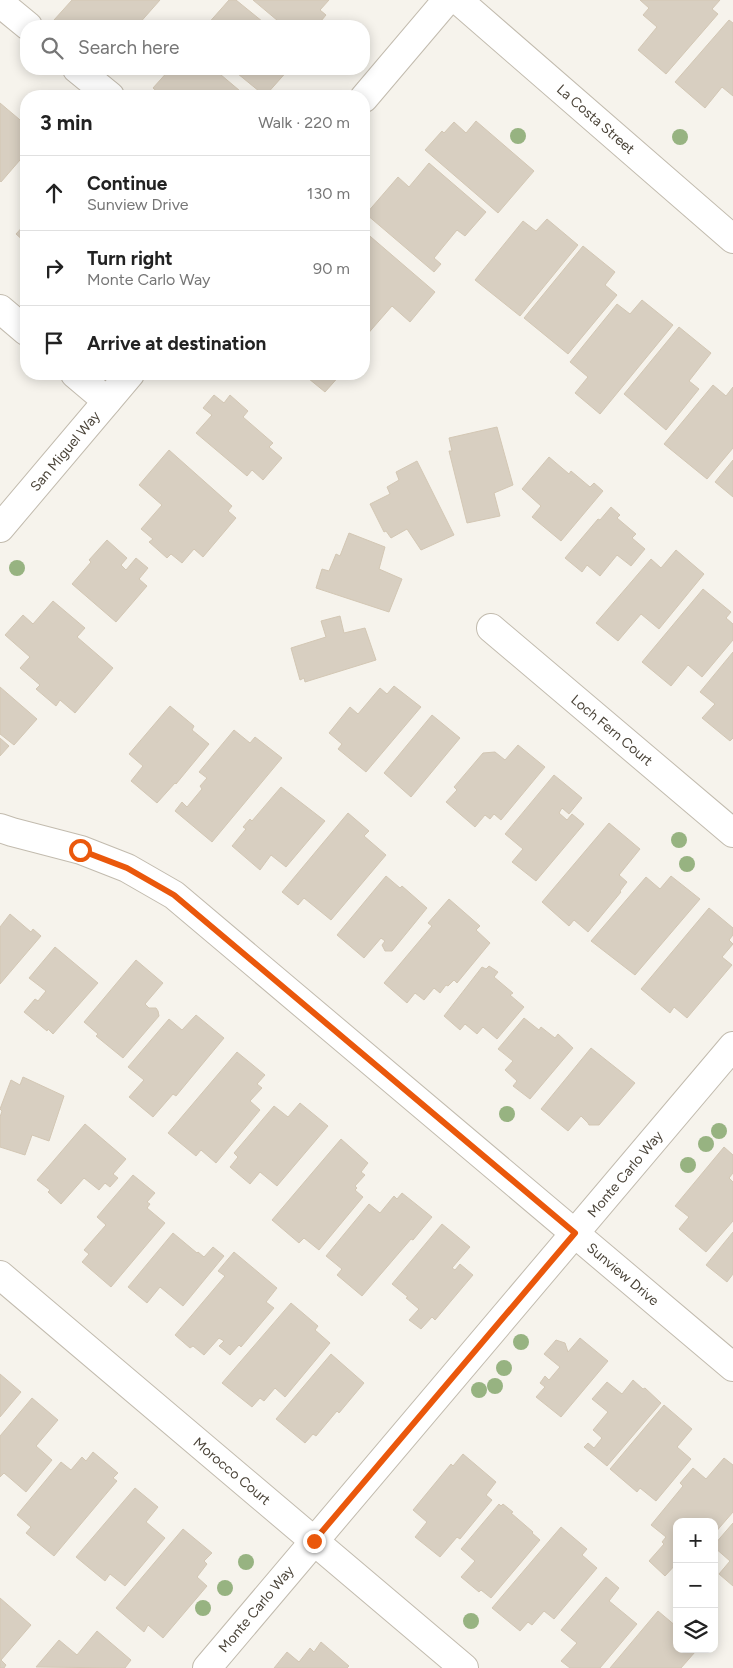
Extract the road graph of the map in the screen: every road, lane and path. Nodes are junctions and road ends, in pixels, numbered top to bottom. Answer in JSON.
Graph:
{"nodes":[{"id":1,"x":447,"y":0,"type":"edge"},
{"id":2,"x":458,"y":0,"type":"edge"},
{"id":3,"x":0,"y":2,"type":"edge"},
{"id":4,"x":21,"y":20,"type":"edge"},
{"id":5,"x":85,"y":75,"type":"edge"},
{"id":6,"x":103,"y":90,"type":"edge"},
{"id":7,"x":370,"y":91,"type":"edge"},
{"id":8,"x":733,"y":239,"type":"edge"},
{"id":9,"x":0,"y":308,"type":"edge"},
{"id":10,"x":20,"y":326,"type":"edge"},
{"id":11,"x":82,"y":380,"type":"edge"},
{"id":12,"x":125,"y":380,"type":"edge"},
{"id":13,"x":107,"y":401,"type":"junction"},
{"id":14,"x":0,"y":528,"type":"edge"},
{"id":15,"x":491,"y":628,"type":"dead end"},
{"id":16,"x":0,"y":828,"type":"edge"},
{"id":17,"x":733,"y":833,"type":"edge"},
{"id":18,"x":733,"y":1046,"type":"edge"},
{"id":19,"x":575,"y":1233,"type":"junction"},
{"id":20,"x":0,"y":1275,"type":"edge"},
{"id":21,"x":733,"y":1367,"type":"edge"},
{"id":22,"x":314,"y":1541,"type":"junction"},
{"id":23,"x":206,"y":1668,"type":"edge"},
{"id":24,"x":464,"y":1668,"type":"edge"}],
"edges":[{"from":1,"to":7,"type":"street"},
{"from":2,"to":8,"type":"street","name":"La Costa Street"},
{"from":3,"to":4,"type":"street"},
{"from":5,"to":6,"type":"street"},
{"from":9,"to":10,"type":"street"},
{"from":11,"to":13,"type":"street"},
{"from":12,"to":13,"type":"street","name":"San Miguel Way"},
{"from":13,"to":14,"type":"street","name":"San Miguel Way"},
{"from":15,"to":17,"type":"street","name":"Loch Fern Court"},
{"from":16,"to":19,"type":"street","name":"Sunview Drive"},
{"from":18,"to":19,"type":"street","name":"Monte Carlo Way"},
{"from":19,"to":21,"type":"street","name":"Sunview Drive"},
{"from":19,"to":22,"type":"street","name":"Monte Carlo Way"},
{"from":20,"to":22,"type":"street","name":"Morocco Court"},
{"from":22,"to":23,"type":"street","name":"Monte Carlo Way"},
{"from":22,"to":24,"type":"street","name":"Morocco Court"}]}
